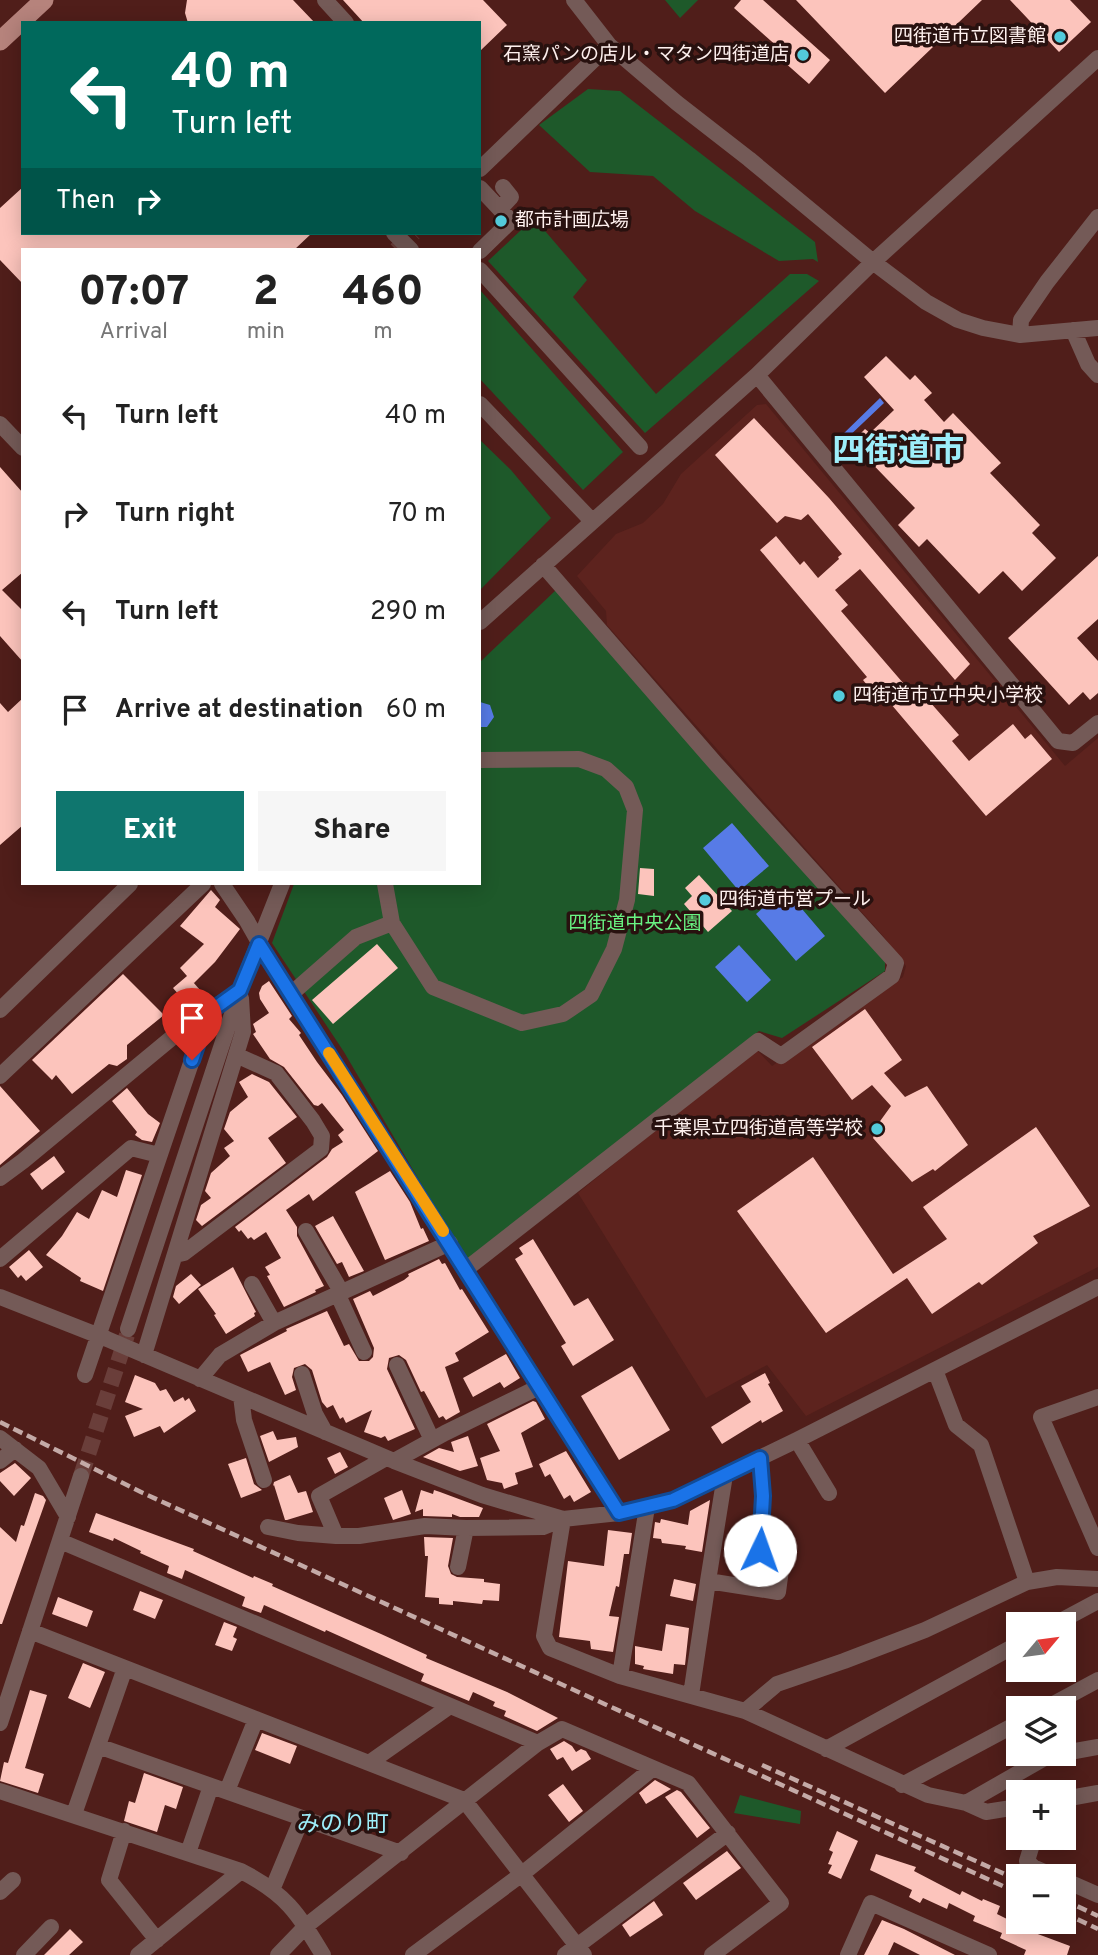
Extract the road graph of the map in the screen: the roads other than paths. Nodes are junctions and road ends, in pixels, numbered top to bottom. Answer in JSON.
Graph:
{"nodes":[{"id":1,"x":44,"y":0,"type":"edge"},
{"id":2,"x":325,"y":0,"type":"edge"},
{"id":3,"x":574,"y":0,"type":"edge"},
{"id":4,"x":21,"y":21,"type":"edge"},
{"id":5,"x":21,"y":21,"type":"edge"},
{"id":6,"x":344,"y":21,"type":"edge"},
{"id":7,"x":0,"y":41,"type":"edge"},
{"id":8,"x":609,"y":45,"type":"junction"},
{"id":9,"x":1098,"y":58,"type":"edge"},
{"id":10,"x":481,"y":168,"type":"edge"},
{"id":11,"x":503,"y":187,"type":"dead end"},
{"id":12,"x":481,"y":189,"type":"edge"},
{"id":13,"x":500,"y":209,"type":"junction"},
{"id":14,"x":1098,"y":218,"type":"edge"},
{"id":15,"x":396,"y":235,"type":"edge"},
{"id":16,"x":409,"y":248,"type":"edge"},
{"id":17,"x":481,"y":250,"type":"edge"},
{"id":18,"x":873,"y":262,"type":"junction"},
{"id":19,"x":481,"y":271,"type":"edge"},
{"id":20,"x":1098,"y":328,"type":"edge"},
{"id":21,"x":1073,"y":330,"type":"junction"},
{"id":22,"x":1020,"y":335,"type":"junction"},
{"id":23,"x":757,"y":375,"type":"junction"},
{"id":24,"x":1098,"y":375,"type":"edge"},
{"id":25,"x":481,"y":405,"type":"edge"},
{"id":26,"x":0,"y":424,"type":"edge"},
{"id":27,"x":21,"y":446,"type":"edge"},
{"id":28,"x":640,"y":447,"type":"dead end"},
{"id":29,"x":592,"y":521,"type":"junction"},
{"id":30,"x":543,"y":565,"type":"junction"},
{"id":31,"x":481,"y":621,"type":"edge"},
{"id":32,"x":1098,"y":723,"type":"edge"},
{"id":33,"x":481,"y":760,"type":"edge"},
{"id":34,"x":129,"y":885,"type":"edge"},
{"id":35,"x":202,"y":885,"type":"edge"},
{"id":36,"x":223,"y":885,"type":"edge"},
{"id":37,"x":282,"y":885,"type":"edge"},
{"id":38,"x":385,"y":885,"type":"edge"},
{"id":39,"x":392,"y":923,"type":"junction"},
{"id":40,"x":259,"y":944,"type":"junction"},
{"id":41,"x":240,"y":990,"type":"junction"},
{"id":42,"x":291,"y":994,"type":"junction"},
{"id":43,"x":0,"y":1010,"type":"edge"},
{"id":44,"x":208,"y":1013,"type":"junction"},
{"id":45,"x":236,"y":1055,"type":"junction"},
{"id":46,"x":0,"y":1076,"type":"edge"},
{"id":47,"x":159,"y":1155,"type":"junction"},
{"id":48,"x":0,"y":1178,"type":"edge"},
{"id":49,"x":306,"y":1231,"type":"dead end"},
{"id":50,"x":450,"y":1243,"type":"junction"},
{"id":51,"x":175,"y":1255,"type":"junction"},
{"id":52,"x":0,"y":1259,"type":"edge"},
{"id":53,"x":465,"y":1270,"type":"junction"},
{"id":54,"x":252,"y":1284,"type":"dead end"},
{"id":55,"x":1098,"y":1287,"type":"edge"},
{"id":56,"x":340,"y":1294,"type":"junction"},
{"id":57,"x":0,"y":1297,"type":"edge"},
{"id":58,"x":274,"y":1323,"type":"junction"},
{"id":59,"x":128,"y":1329,"type":"tunnel mouth"},
{"id":60,"x":97,"y":1336,"type":"junction"},
{"id":61,"x":364,"y":1352,"type":"dead end"},
{"id":62,"x":144,"y":1355,"type":"junction"},
{"id":63,"x":397,"y":1365,"type":"dead end"},
{"id":64,"x":935,"y":1370,"type":"junction"},
{"id":65,"x":302,"y":1374,"type":"dead end"},
{"id":66,"x":85,"y":1375,"type":"dead end"},
{"id":67,"x":200,"y":1379,"type":"junction"},
{"id":68,"x":540,"y":1387,"type":"junction"},
{"id":69,"x":241,"y":1396,"type":"junction"},
{"id":70,"x":1098,"y":1397,"type":"edge"},
{"id":71,"x":325,"y":1432,"type":"junction"},
{"id":72,"x":0,"y":1438,"type":"edge"},
{"id":73,"x":432,"y":1440,"type":"junction"},
{"id":74,"x":797,"y":1440,"type":"junction"},
{"id":75,"x":15,"y":1449,"type":"junction"},
{"id":76,"x":760,"y":1458,"type":"junction"},
{"id":77,"x":390,"y":1460,"type":"junction"},
{"id":78,"x":0,"y":1461,"type":"edge"},
{"id":79,"x":725,"y":1475,"type":"junction"},
{"id":80,"x":81,"y":1476,"type":"tunnel mouth"},
{"id":81,"x":264,"y":1480,"type":"dead end"},
{"id":82,"x":829,"y":1493,"type":"dead end"},
{"id":83,"x":647,"y":1507,"type":"junction"},
{"id":84,"x":619,"y":1513,"type":"junction"},
{"id":85,"x":68,"y":1517,"type":"junction"},
{"id":86,"x":564,"y":1519,"type":"junction"},
{"id":87,"x":268,"y":1527,"type":"dead end"},
{"id":88,"x":466,"y":1528,"type":"junction"},
{"id":89,"x":336,"y":1536,"type":"junction"},
{"id":90,"x":60,"y":1541,"type":"junction"},
{"id":91,"x":1098,"y":1548,"type":"edge"},
{"id":92,"x":458,"y":1567,"type":"dead end"},
{"id":93,"x":1098,"y":1579,"type":"edge"},
{"id":94,"x":708,"y":1581,"type":"junction"},
{"id":95,"x":1027,"y":1582,"type":"junction"},
{"id":96,"x":1098,"y":1601,"type":"edge"},
{"id":97,"x":1076,"y":1613,"type":"edge"},
{"id":98,"x":30,"y":1631,"type":"junction"},
{"id":99,"x":1006,"y":1651,"type":"edge"},
{"id":100,"x":125,"y":1668,"type":"junction"},
{"id":101,"x":620,"y":1676,"type":"junction"},
{"id":102,"x":1098,"y":1680,"type":"edge"},
{"id":103,"x":691,"y":1695,"type":"junction"},
{"id":104,"x":1068,"y":1696,"type":"edge"},
{"id":105,"x":450,"y":1706,"type":"junction"},
{"id":106,"x":745,"y":1711,"type":"junction"},
{"id":107,"x":256,"y":1719,"type":"junction"},
{"id":108,"x":0,"y":1724,"type":"edge"},
{"id":109,"x":1006,"y":1729,"type":"edge"},
{"id":110,"x":538,"y":1743,"type":"junction"},
{"id":111,"x":98,"y":1746,"type":"junction"},
{"id":112,"x":1098,"y":1747,"type":"edge"},
{"id":113,"x":826,"y":1749,"type":"junction"},
{"id":114,"x":1076,"y":1751,"type":"edge"},
{"id":115,"x":369,"y":1763,"type":"junction"},
{"id":116,"x":1033,"y":1766,"type":"edge"},
{"id":117,"x":652,"y":1769,"type":"junction"},
{"id":118,"x":902,"y":1785,"type":"junction"},
{"id":119,"x":219,"y":1788,"type":"junction"},
{"id":120,"x":0,"y":1791,"type":"edge"},
{"id":121,"x":1098,"y":1793,"type":"edge"},
{"id":122,"x":1076,"y":1797,"type":"edge"},
{"id":123,"x":464,"y":1800,"type":"junction"},
{"id":124,"x":965,"y":1803,"type":"junction"},
{"id":125,"x":1006,"y":1809,"type":"edge"},
{"id":126,"x":74,"y":1814,"type":"junction"},
{"id":127,"x":302,"y":1818,"type":"junction"},
{"id":128,"x":124,"y":1831,"type":"junction"},
{"id":129,"x":728,"y":1833,"type":"junction"},
{"id":130,"x":188,"y":1853,"type":"junction"},
{"id":131,"x":401,"y":1853,"type":"junction"},
{"id":132,"x":241,"y":1871,"type":"junction"},
{"id":133,"x":522,"y":1874,"type":"junction"},
{"id":134,"x":13,"y":1880,"type":"dead end"},
{"id":135,"x":1076,"y":1885,"type":"edge"},
{"id":136,"x":272,"y":1889,"type":"junction"},
{"id":137,"x":0,"y":1892,"type":"edge"},
{"id":138,"x":1098,"y":1895,"type":"edge"},
{"id":139,"x":306,"y":1926,"type":"junction"},
{"id":140,"x":51,"y":1927,"type":"dead end"},
{"id":141,"x":157,"y":1940,"type":"junction"},
{"id":142,"x":575,"y":1952,"type":"edge"},
{"id":143,"x":24,"y":1955,"type":"edge"},
{"id":144,"x":138,"y":1955,"type":"edge"},
{"id":145,"x":278,"y":1955,"type":"edge"},
{"id":146,"x":323,"y":1955,"type":"edge"},
{"id":147,"x":412,"y":1955,"type":"edge"},
{"id":148,"x":712,"y":1955,"type":"edge"},
{"id":149,"x":848,"y":1955,"type":"edge"},
{"id":150,"x":989,"y":1955,"type":"edge"}],
"edges":[{"from":1,"to":5,"type":"main road"},
{"from":2,"to":6,"type":"street"},
{"from":3,"to":8,"type":"street"},
{"from":4,"to":7,"type":"main road"},
{"from":8,"to":10,"type":"street"},
{"from":8,"to":18,"type":"street"},
{"from":9,"to":18,"type":"street"},
{"from":11,"to":13,"type":"street"},
{"from":12,"to":13,"type":"street"},
{"from":13,"to":17,"type":"street"},
{"from":14,"to":22,"type":"street"},
{"from":15,"to":16,"type":"street"},
{"from":18,"to":22,"type":"street"},
{"from":18,"to":23,"type":"street"},
{"from":19,"to":28,"type":"street"},
{"from":20,"to":21,"type":"street"},
{"from":21,"to":22,"type":"street"},
{"from":21,"to":24,"type":"street"},
{"from":23,"to":29,"type":"street"},
{"from":23,"to":32,"type":"street"},
{"from":25,"to":29,"type":"street"},
{"from":26,"to":27,"type":"street"},
{"from":29,"to":30,"type":"street"},
{"from":30,"to":31,"type":"street"},
{"from":30,"to":53,"type":"street"},
{"from":33,"to":39,"type":"street"},
{"from":34,"to":43,"type":"street"},
{"from":35,"to":46,"type":"street"},
{"from":36,"to":40,"type":"street"},
{"from":37,"to":40,"type":"street"},
{"from":38,"to":39,"type":"street"},
{"from":39,"to":42,"type":"street"},
{"from":40,"to":41,"type":"street"},
{"from":40,"to":42,"type":"street"},
{"from":41,"to":44,"type":"street"},
{"from":41,"to":45,"type":"street"},
{"from":41,"to":59,"type":"street"},
{"from":42,"to":50,"type":"street"},
{"from":44,"to":47,"type":"street"},
{"from":44,"to":48,"type":"street"},
{"from":45,"to":51,"type":"street"},
{"from":45,"to":51,"type":"street"},
{"from":47,"to":52,"type":"street"},
{"from":47,"to":60,"type":"street"},
{"from":49,"to":56,"type":"street"},
{"from":50,"to":53,"type":"street"},
{"from":50,"to":56,"type":"street"},
{"from":51,"to":62,"type":"street"},
{"from":53,"to":68,"type":"street"},
{"from":54,"to":58,"type":"street"},
{"from":55,"to":64,"type":"street"},
{"from":56,"to":58,"type":"street"},
{"from":56,"to":61,"type":"street"},
{"from":57,"to":60,"type":"street"},
{"from":58,"to":67,"type":"street"},
{"from":60,"to":62,"type":"street"},
{"from":60,"to":66,"type":"street"},
{"from":62,"to":67,"type":"street"},
{"from":63,"to":73,"type":"street"},
{"from":64,"to":74,"type":"street"},
{"from":64,"to":95,"type":"street"},
{"from":65,"to":71,"type":"street"},
{"from":67,"to":69,"type":"street"},
{"from":68,"to":73,"type":"street"},
{"from":68,"to":84,"type":"street"},
{"from":69,"to":71,"type":"street"},
{"from":69,"to":81,"type":"street"},
{"from":70,"to":91,"type":"street"},
{"from":71,"to":77,"type":"street"},
{"from":72,"to":75,"type":"street"},
{"from":73,"to":77,"type":"street"},
{"from":74,"to":76,"type":"street"},
{"from":74,"to":82,"type":"street"},
{"from":75,"to":78,"type":"street"},
{"from":75,"to":85,"type":"street"},
{"from":76,"to":79,"type":"street"},
{"from":76,"to":94,"type":"street"},
{"from":77,"to":86,"type":"street"},
{"from":77,"to":89,"type":"street"},
{"from":79,"to":83,"type":"street"},
{"from":79,"to":94,"type":"street"},
{"from":80,"to":85,"type":"street"},
{"from":83,"to":84,"type":"street"},
{"from":83,"to":101,"type":"street"},
{"from":84,"to":86,"type":"street"},
{"from":85,"to":90,"type":"street"},
{"from":86,"to":88,"type":"street"},
{"from":86,"to":101,"type":"street"},
{"from":87,"to":89,"type":"street"},
{"from":88,"to":89,"type":"street"},
{"from":88,"to":92,"type":"street"},
{"from":90,"to":98,"type":"street"},
{"from":90,"to":105,"type":"street"},
{"from":93,"to":95,"type":"street"},
{"from":94,"to":103,"type":"street"},
{"from":95,"to":106,"type":"street"},
{"from":96,"to":97,"type":"street"},
{"from":98,"to":100,"type":"street"},
{"from":98,"to":108,"type":"street"},
{"from":99,"to":113,"type":"street"},
{"from":100,"to":107,"type":"street"},
{"from":100,"to":111,"type":"street"},
{"from":101,"to":103,"type":"street"},
{"from":102,"to":104,"type":"street"},
{"from":103,"to":106,"type":"street"},
{"from":105,"to":110,"type":"street"},
{"from":105,"to":115,"type":"street"},
{"from":106,"to":113,"type":"street"},
{"from":107,"to":115,"type":"street"},
{"from":107,"to":119,"type":"street"},
{"from":109,"to":118,"type":"street"},
{"from":110,"to":117,"type":"street"},
{"from":110,"to":123,"type":"street"},
{"from":111,"to":119,"type":"street"},
{"from":111,"to":126,"type":"street"},
{"from":112,"to":114,"type":"street"},
{"from":113,"to":118,"type":"street"},
{"from":115,"to":123,"type":"street"},
{"from":116,"to":124,"type":"street"},
{"from":117,"to":129,"type":"street"},
{"from":117,"to":133,"type":"street"},
{"from":118,"to":124,"type":"street"},
{"from":119,"to":127,"type":"street"},
{"from":119,"to":130,"type":"street"},
{"from":120,"to":126,"type":"street"},
{"from":121,"to":122,"type":"street"},
{"from":123,"to":131,"type":"street"},
{"from":123,"to":133,"type":"street"},
{"from":124,"to":125,"type":"street"},
{"from":126,"to":128,"type":"street"},
{"from":127,"to":131,"type":"street"},
{"from":127,"to":136,"type":"street"},
{"from":128,"to":130,"type":"street"},
{"from":128,"to":141,"type":"street"},
{"from":129,"to":142,"type":"street"},
{"from":129,"to":148,"type":"street"},
{"from":130,"to":132,"type":"street"},
{"from":131,"to":139,"type":"street"},
{"from":132,"to":136,"type":"street"},
{"from":132,"to":141,"type":"street"},
{"from":133,"to":142,"type":"street"},
{"from":133,"to":147,"type":"street"},
{"from":134,"to":137,"type":"street"},
{"from":135,"to":138,"type":"street"},
{"from":136,"to":139,"type":"street"},
{"from":139,"to":145,"type":"street"},
{"from":139,"to":146,"type":"street"},
{"from":140,"to":143,"type":"street"},
{"from":141,"to":144,"type":"street"},
{"from":149,"to":150,"type":"street"}]}
